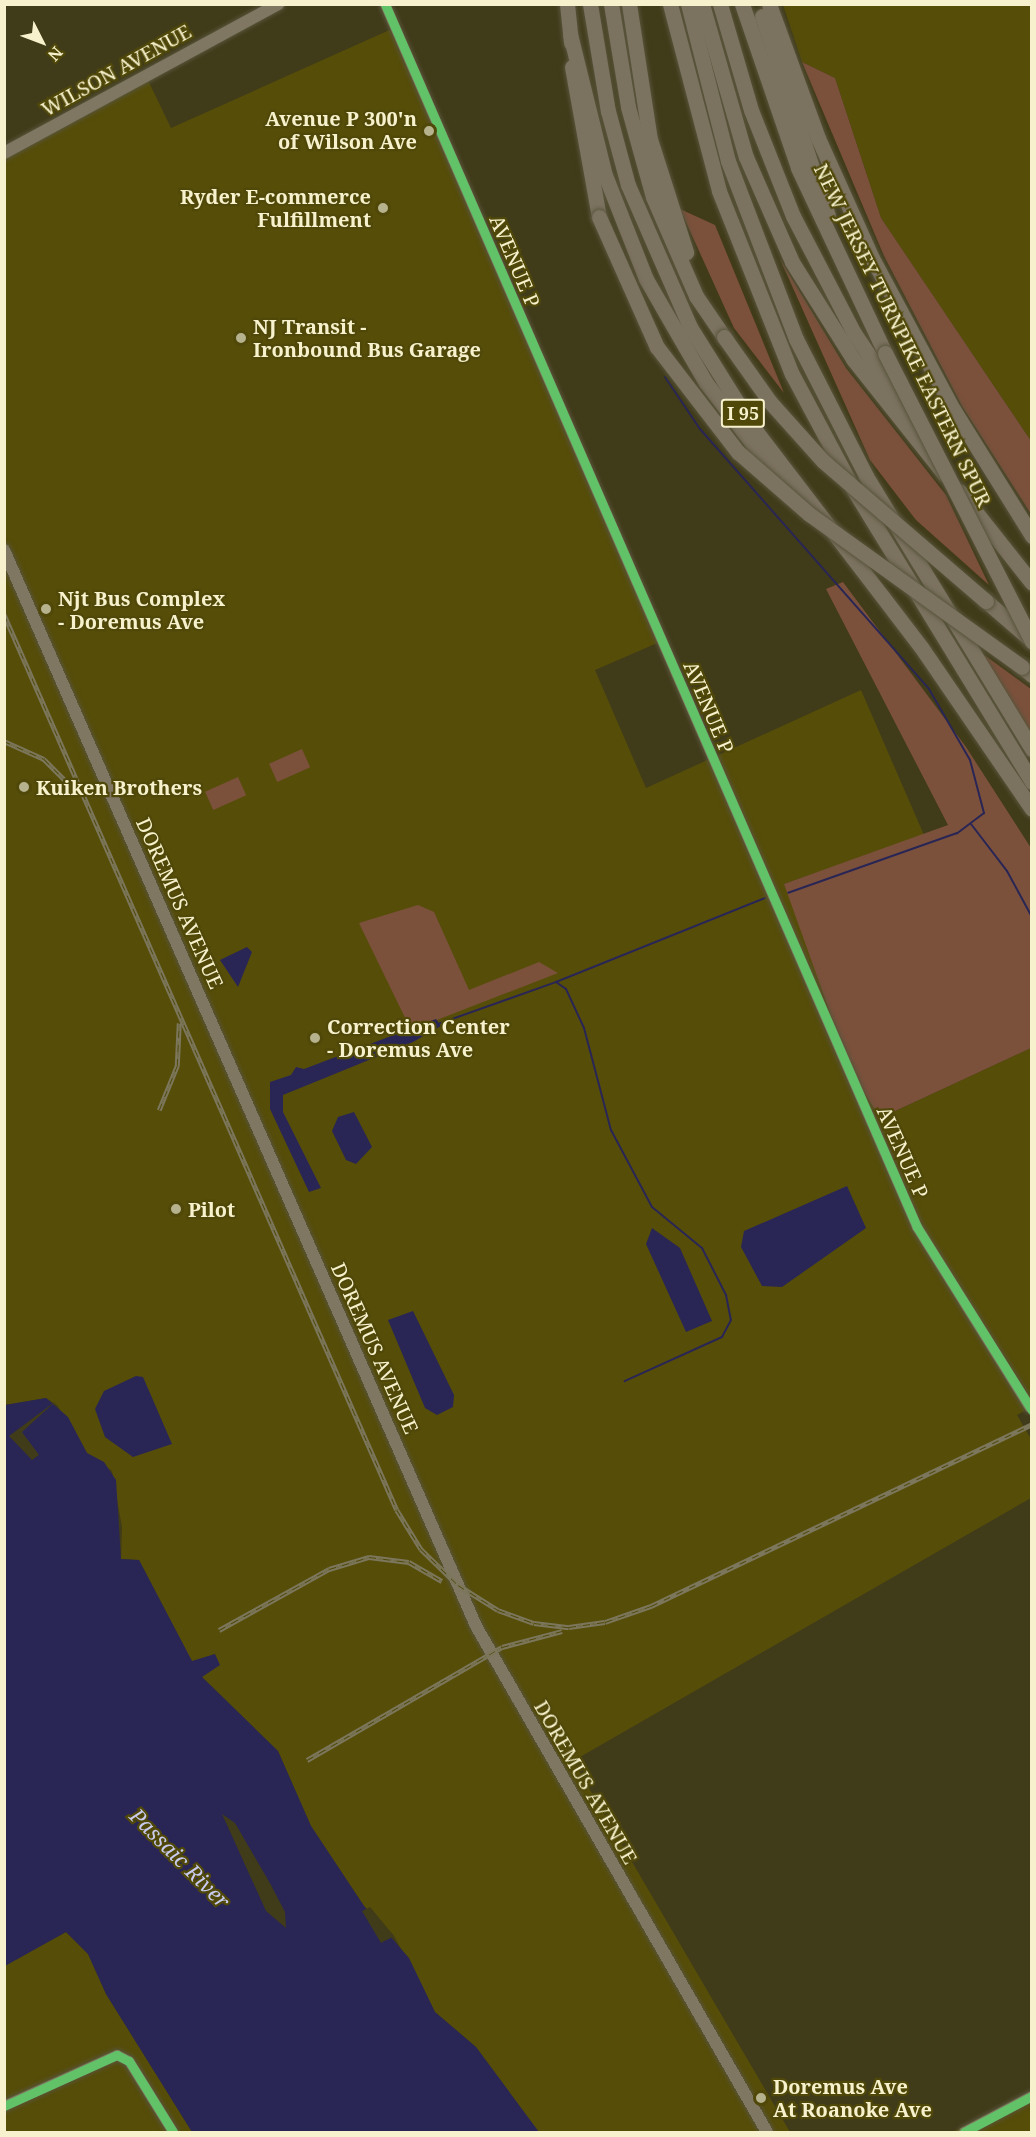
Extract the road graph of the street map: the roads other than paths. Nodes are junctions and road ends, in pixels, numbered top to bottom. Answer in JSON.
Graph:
{"nodes":[{"id":1,"x":278,"y":4,"type":"edge"},
{"id":2,"x":385,"y":4,"type":"edge"},
{"id":3,"x":567,"y":4,"type":"edge"},
{"id":4,"x":590,"y":4,"type":"edge"},
{"id":5,"x":611,"y":4,"type":"edge"},
{"id":6,"x":629,"y":4,"type":"edge"},
{"id":7,"x":670,"y":4,"type":"edge"},
{"id":8,"x":688,"y":4,"type":"edge"},
{"id":9,"x":702,"y":4,"type":"edge"},
{"id":10,"x":720,"y":4,"type":"edge"},
{"id":11,"x":742,"y":4,"type":"edge"},
{"id":12,"x":759,"y":4,"type":"edge"},
{"id":13,"x":769,"y":4,"type":"edge"},
{"id":14,"x":570,"y":34,"type":"junction"},
{"id":15,"x":4,"y":153,"type":"edge"},
{"id":16,"x":863,"y":301,"type":"junction"},
{"id":17,"x":724,"y":337,"type":"junction"},
{"id":18,"x":956,"y":487,"type":"junction"},
{"id":19,"x":1032,"y":536,"type":"edge"},
{"id":20,"x":4,"y":550,"type":"edge"},
{"id":21,"x":1032,"y":582,"type":"edge"},
{"id":22,"x":904,"y":624,"type":"junction"},
{"id":23,"x":1032,"y":641,"type":"edge"},
{"id":24,"x":1027,"y":671,"type":"edge"},
{"id":25,"x":1032,"y":749,"type":"edge"},
{"id":26,"x":1032,"y":782,"type":"edge"},
{"id":27,"x":1032,"y":809,"type":"edge"},
{"id":28,"x":1030,"y":1408,"type":"dead end"},
{"id":29,"x":1032,"y":2096,"type":"edge"},
{"id":30,"x":4,"y":2106,"type":"edge"},
{"id":31,"x":173,"y":2133,"type":"edge"},
{"id":32,"x":767,"y":2133,"type":"edge"},
{"id":33,"x":964,"y":2133,"type":"edge"}],
"edges":[{"from":1,"to":15,"type":"main road","name":"WILSON AVENUE"},
{"from":2,"to":28,"type":"street","name":"AVENUE P"},
{"from":3,"to":14,"type":"highway"},
{"from":4,"to":22,"type":"highway","number":"I 95"},
{"from":5,"to":17,"type":"highway","number":"I 95"},
{"from":6,"to":17,"type":"highway","number":"I 95"},
{"from":7,"to":26,"type":"highway"},
{"from":8,"to":25,"type":"highway"},
{"from":9,"to":18,"type":"highway"},
{"from":10,"to":18,"type":"highway"},
{"from":11,"to":16,"type":"highway","name":"NEW JERSEY TURNPIKE EASTERN SPUR"},
{"from":12,"to":16,"type":"highway"},
{"from":13,"to":19,"type":"highway"},
{"from":14,"to":22,"type":"highway"},
{"from":14,"to":24,"type":"highway","bridge":true},
{"from":16,"to":23,"type":"highway","name":"NEW JERSEY TURNPIKE EASTERN SPUR","number":"I 95","bridge":true},
{"from":17,"to":23,"type":"highway","number":"I 95","bridge":true},
{"from":18,"to":21,"type":"highway"},
{"from":20,"to":32,"type":"main road","name":"DOREMUS AVENUE"},
{"from":22,"to":27,"type":"highway","number":"I 95"},
{"from":29,"to":33,"type":"street"},
{"from":30,"to":31,"type":"street"}]}
